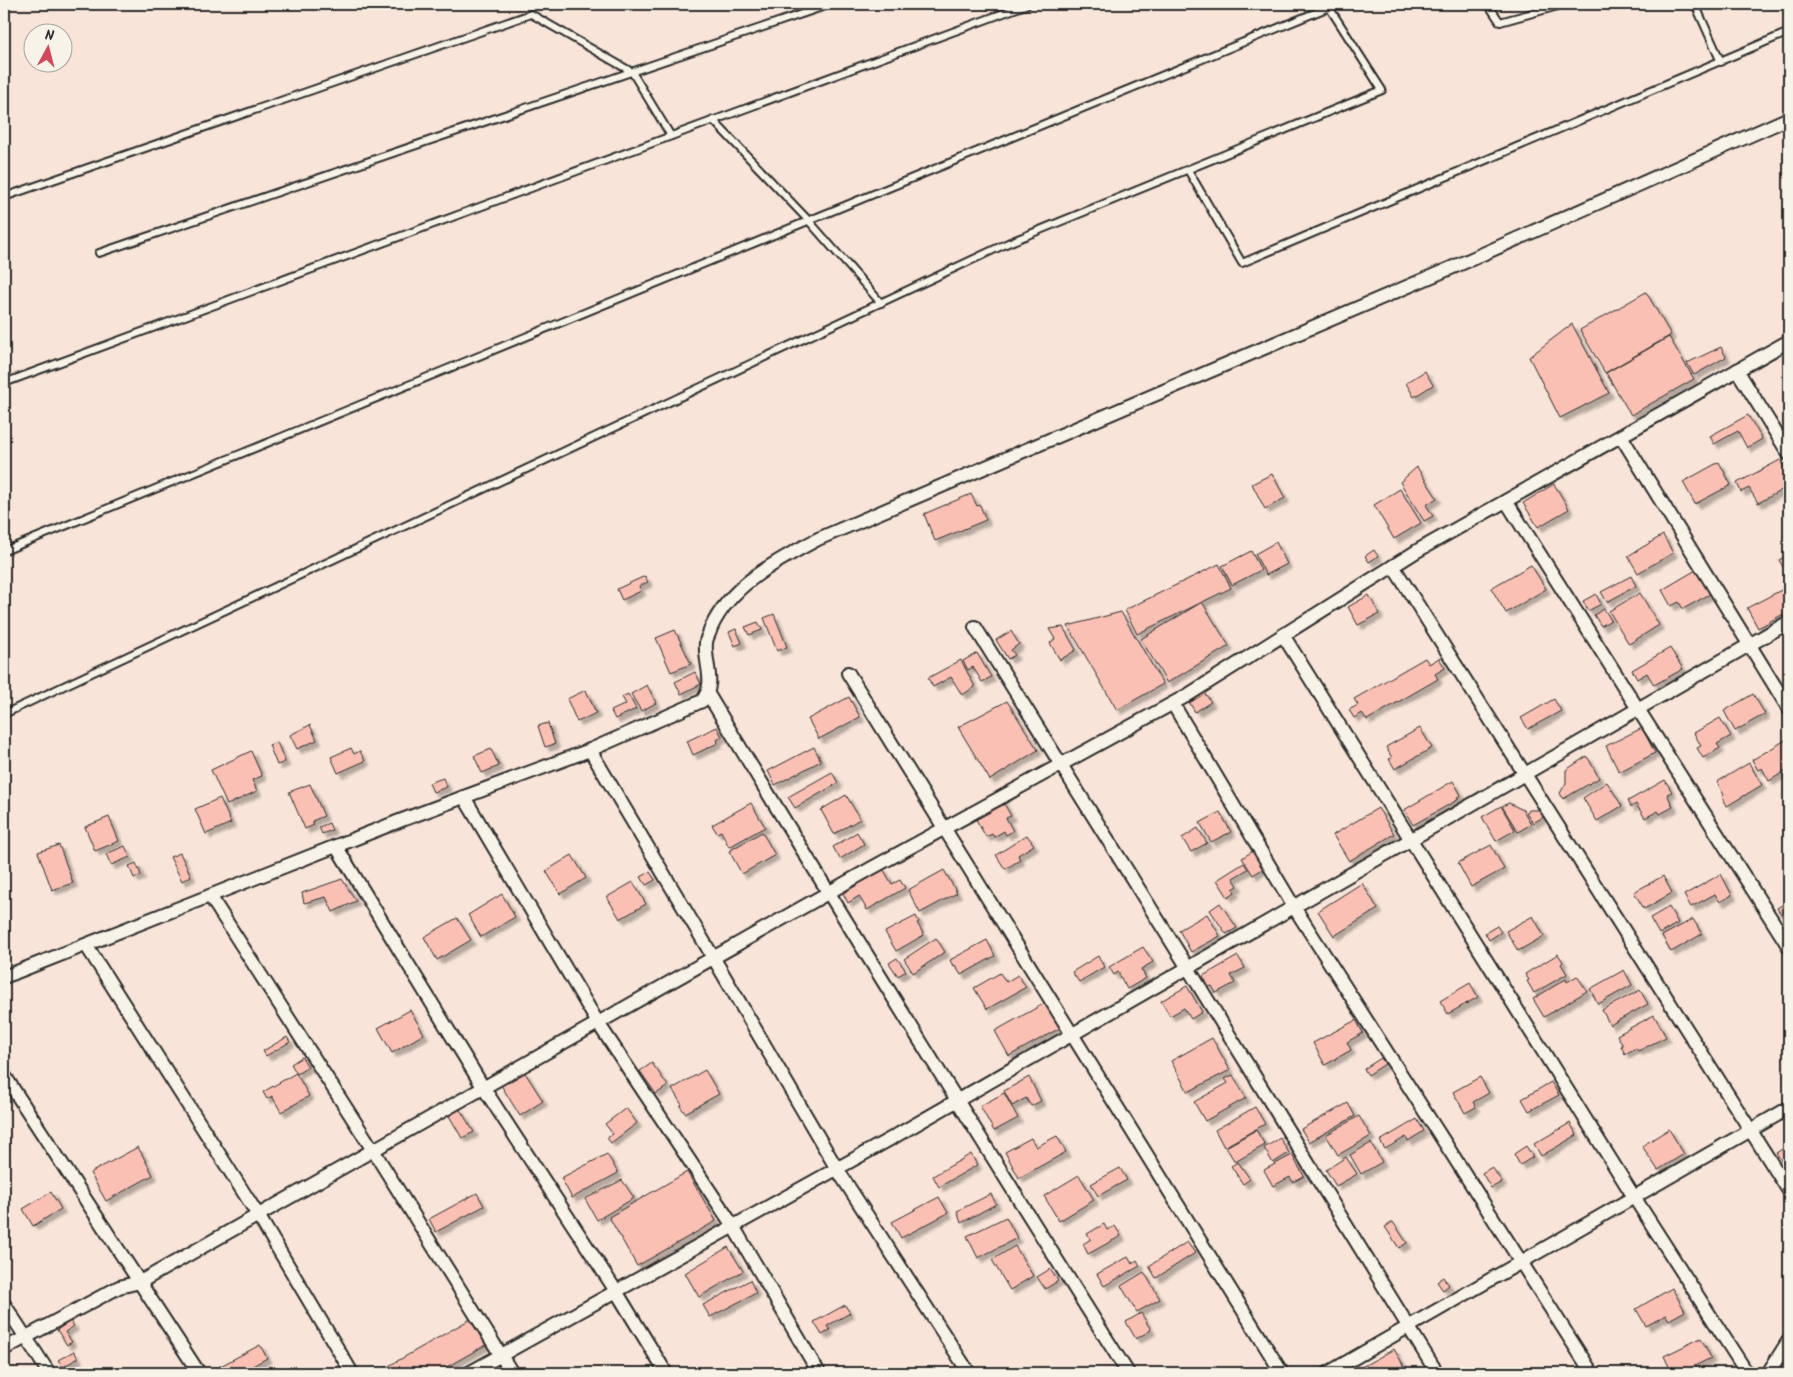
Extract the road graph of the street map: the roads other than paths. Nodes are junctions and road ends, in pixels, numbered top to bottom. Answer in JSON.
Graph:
{"nodes":[{"id":1,"x":831,"y":4,"type":"edge"},
{"id":2,"x":1028,"y":4,"type":"edge"},
{"id":3,"x":1488,"y":4,"type":"edge"},
{"id":4,"x":1565,"y":4,"type":"edge"},
{"id":5,"x":1694,"y":4,"type":"edge"},
{"id":6,"x":1328,"y":6,"type":"edge"},
{"id":7,"x":1789,"y":32,"type":"edge"},
{"id":8,"x":1721,"y":62,"type":"junction"},
{"id":9,"x":632,"y":72,"type":"junction"},
{"id":10,"x":1789,"y":118,"type":"edge"},
{"id":11,"x":714,"y":120,"type":"junction"},
{"id":12,"x":670,"y":136,"type":"junction"},
{"id":13,"x":1188,"y":170,"type":"junction"},
{"id":14,"x":4,"y":197,"type":"edge"},
{"id":15,"x":809,"y":221,"type":"junction"},
{"id":16,"x":99,"y":253,"type":"dead end"},
{"id":17,"x":881,"y":303,"type":"junction"},
{"id":18,"x":1789,"y":340,"type":"edge"},
{"id":19,"x":1737,"y":370,"type":"junction"},
{"id":20,"x":4,"y":383,"type":"edge"},
{"id":21,"x":1621,"y":436,"type":"junction"},
{"id":22,"x":1789,"y":454,"type":"edge"},
{"id":23,"x":1506,"y":501,"type":"junction"},
{"id":24,"x":4,"y":551,"type":"edge"},
{"id":25,"x":1393,"y":566,"type":"junction"},
{"id":26,"x":1789,"y":622,"type":"edge"},
{"id":27,"x":975,"y":628,"type":"dead end"},
{"id":28,"x":1283,"y":635,"type":"junction"},
{"id":29,"x":1749,"y":646,"type":"junction"},
{"id":30,"x":848,"y":673,"type":"dead end"},
{"id":31,"x":708,"y":694,"type":"junction"},
{"id":32,"x":1173,"y":704,"type":"junction"},
{"id":33,"x":1789,"y":709,"type":"edge"},
{"id":34,"x":1638,"y":710,"type":"junction"},
{"id":35,"x":4,"y":714,"type":"edge"},
{"id":36,"x":590,"y":750,"type":"junction"},
{"id":37,"x":1061,"y":764,"type":"junction"},
{"id":38,"x":1526,"y":774,"type":"junction"},
{"id":39,"x":464,"y":797,"type":"junction"},
{"id":40,"x":945,"y":828,"type":"junction"},
{"id":41,"x":1410,"y":840,"type":"junction"},
{"id":42,"x":336,"y":846,"type":"junction"},
{"id":43,"x":827,"y":893,"type":"junction"},
{"id":44,"x":210,"y":896,"type":"junction"},
{"id":45,"x":1294,"y":907,"type":"junction"},
{"id":46,"x":86,"y":945,"type":"junction"},
{"id":47,"x":1789,"y":947,"type":"edge"},
{"id":48,"x":713,"y":957,"type":"junction"},
{"id":49,"x":1188,"y":968,"type":"junction"},
{"id":50,"x":4,"y":977,"type":"edge"},
{"id":51,"x":598,"y":1023,"type":"junction"},
{"id":52,"x":1072,"y":1034,"type":"junction"},
{"id":53,"x":4,"y":1075,"type":"edge"},
{"id":54,"x":483,"y":1087,"type":"junction"},
{"id":55,"x":956,"y":1101,"type":"junction"},
{"id":56,"x":1789,"y":1108,"type":"edge"},
{"id":57,"x":1751,"y":1130,"type":"junction"},
{"id":58,"x":373,"y":1150,"type":"junction"},
{"id":59,"x":837,"y":1169,"type":"junction"},
{"id":60,"x":1789,"y":1191,"type":"edge"},
{"id":61,"x":1634,"y":1197,"type":"junction"},
{"id":62,"x":258,"y":1215,"type":"junction"},
{"id":63,"x":733,"y":1226,"type":"junction"},
{"id":64,"x":1520,"y":1263,"type":"junction"},
{"id":65,"x":140,"y":1282,"type":"junction"},
{"id":66,"x":616,"y":1292,"type":"junction"},
{"id":67,"x":4,"y":1304,"type":"edge"},
{"id":68,"x":1408,"y":1327,"type":"junction"},
{"id":69,"x":26,"y":1336,"type":"junction"},
{"id":70,"x":1789,"y":1340,"type":"edge"},
{"id":71,"x":4,"y":1349,"type":"edge"},
{"id":72,"x":501,"y":1356,"type":"junction"},
{"id":73,"x":49,"y":1373,"type":"edge"},
{"id":74,"x":199,"y":1373,"type":"edge"},
{"id":75,"x":352,"y":1373,"type":"edge"},
{"id":76,"x":469,"y":1373,"type":"edge"},
{"id":77,"x":512,"y":1373,"type":"edge"},
{"id":78,"x":666,"y":1373,"type":"edge"},
{"id":79,"x":819,"y":1373,"type":"edge"},
{"id":80,"x":969,"y":1373,"type":"edge"},
{"id":81,"x":1128,"y":1373,"type":"edge"},
{"id":82,"x":1282,"y":1373,"type":"edge"},
{"id":83,"x":1328,"y":1373,"type":"edge"},
{"id":84,"x":1437,"y":1373,"type":"edge"},
{"id":85,"x":1592,"y":1373,"type":"edge"},
{"id":86,"x":1747,"y":1373,"type":"edge"},
{"id":87,"x":1768,"y":1373,"type":"edge"}],
"edges":[{"from":1,"to":9,"type":"lane"},
{"from":2,"to":11,"type":"lane"},
{"from":3,"to":4,"type":"lane"},
{"from":5,"to":8,"type":"lane"},
{"from":6,"to":13,"type":"lane"},
{"from":6,"to":15,"type":"lane"},
{"from":7,"to":8,"type":"lane"},
{"from":8,"to":13,"type":"lane"},
{"from":9,"to":12,"type":"lane"},
{"from":9,"to":14,"type":"lane"},
{"from":9,"to":16,"type":"lane"},
{"from":10,"to":31,"type":"street"},
{"from":11,"to":12,"type":"lane"},
{"from":11,"to":15,"type":"lane"},
{"from":12,"to":20,"type":"lane"},
{"from":13,"to":17,"type":"lane"},
{"from":15,"to":17,"type":"lane"},
{"from":15,"to":24,"type":"lane"},
{"from":17,"to":35,"type":"lane"},
{"from":18,"to":19,"type":"street"},
{"from":19,"to":21,"type":"street"},
{"from":19,"to":22,"type":"street"},
{"from":21,"to":23,"type":"street"},
{"from":21,"to":29,"type":"street"},
{"from":23,"to":25,"type":"street"},
{"from":23,"to":34,"type":"street"},
{"from":25,"to":28,"type":"street"},
{"from":25,"to":38,"type":"street"},
{"from":26,"to":29,"type":"street"},
{"from":27,"to":37,"type":"street"},
{"from":28,"to":32,"type":"street"},
{"from":28,"to":41,"type":"street"},
{"from":29,"to":33,"type":"street"},
{"from":29,"to":34,"type":"street"},
{"from":30,"to":40,"type":"street"},
{"from":31,"to":36,"type":"street"},
{"from":31,"to":43,"type":"street"},
{"from":32,"to":37,"type":"street"},
{"from":32,"to":45,"type":"street"},
{"from":34,"to":38,"type":"street"},
{"from":34,"to":47,"type":"street"},
{"from":36,"to":39,"type":"street"},
{"from":36,"to":48,"type":"street"},
{"from":37,"to":40,"type":"street"},
{"from":37,"to":49,"type":"street"},
{"from":38,"to":41,"type":"street"},
{"from":38,"to":57,"type":"street"},
{"from":39,"to":42,"type":"street"},
{"from":39,"to":51,"type":"street"},
{"from":40,"to":43,"type":"street"},
{"from":40,"to":52,"type":"street"},
{"from":41,"to":45,"type":"street"},
{"from":41,"to":61,"type":"street"},
{"from":42,"to":44,"type":"street"},
{"from":42,"to":54,"type":"street"},
{"from":43,"to":48,"type":"street"},
{"from":43,"to":55,"type":"street"},
{"from":44,"to":46,"type":"street"},
{"from":44,"to":58,"type":"street"},
{"from":45,"to":49,"type":"street"},
{"from":45,"to":64,"type":"street"},
{"from":46,"to":50,"type":"street"},
{"from":46,"to":62,"type":"street"},
{"from":48,"to":51,"type":"street"},
{"from":48,"to":59,"type":"street"},
{"from":49,"to":52,"type":"street"},
{"from":49,"to":68,"type":"street"},
{"from":51,"to":54,"type":"street"},
{"from":51,"to":63,"type":"street"},
{"from":52,"to":55,"type":"street"},
{"from":52,"to":82,"type":"street"},
{"from":53,"to":65,"type":"street"},
{"from":54,"to":58,"type":"street"},
{"from":54,"to":66,"type":"street"},
{"from":55,"to":59,"type":"street"},
{"from":55,"to":81,"type":"street"},
{"from":56,"to":57,"type":"street"},
{"from":57,"to":60,"type":"street"},
{"from":57,"to":61,"type":"street"},
{"from":58,"to":62,"type":"street"},
{"from":58,"to":72,"type":"street"},
{"from":59,"to":63,"type":"street"},
{"from":59,"to":80,"type":"street"},
{"from":61,"to":64,"type":"street"},
{"from":61,"to":86,"type":"street"},
{"from":62,"to":65,"type":"street"},
{"from":62,"to":75,"type":"street"},
{"from":63,"to":66,"type":"street"},
{"from":63,"to":79,"type":"street"},
{"from":64,"to":68,"type":"street"},
{"from":64,"to":85,"type":"street"},
{"from":65,"to":69,"type":"street"},
{"from":65,"to":74,"type":"street"},
{"from":66,"to":72,"type":"street"},
{"from":66,"to":78,"type":"street"},
{"from":67,"to":69,"type":"street"},
{"from":68,"to":83,"type":"street"},
{"from":68,"to":84,"type":"street"},
{"from":69,"to":71,"type":"street"},
{"from":69,"to":73,"type":"street"},
{"from":70,"to":87,"type":"street"},
{"from":72,"to":76,"type":"street"},
{"from":72,"to":77,"type":"street"}]}
